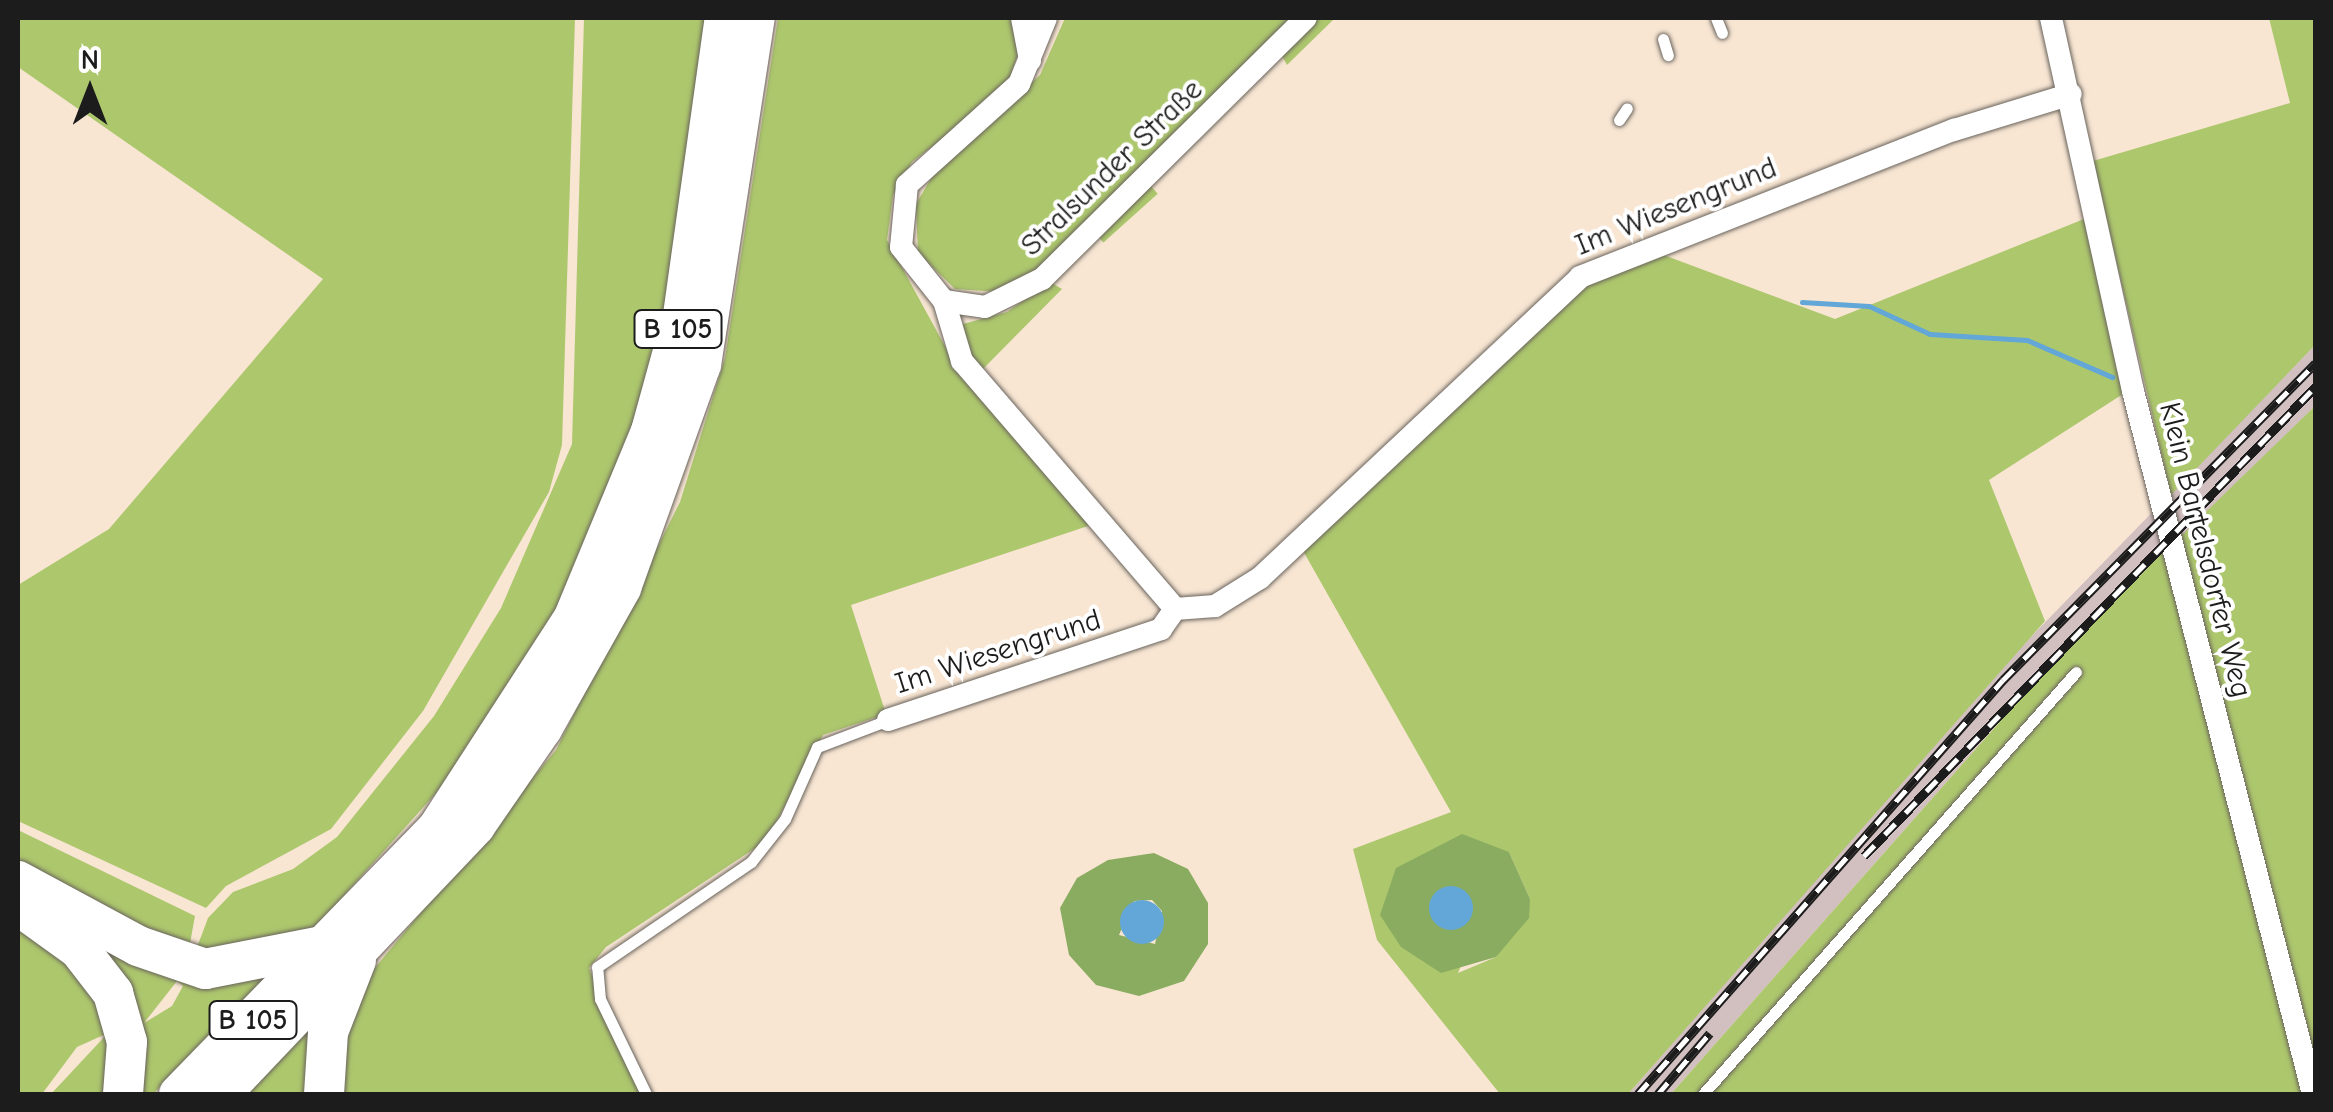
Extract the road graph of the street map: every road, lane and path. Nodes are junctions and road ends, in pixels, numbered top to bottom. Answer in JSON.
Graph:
{"nodes":[{"id":1,"x":724,"y":18,"type":"edge"},
{"id":2,"x":756,"y":18,"type":"edge"},
{"id":3,"x":1022,"y":18,"type":"edge"},
{"id":4,"x":1046,"y":18,"type":"edge"},
{"id":5,"x":1306,"y":18,"type":"edge"},
{"id":6,"x":1716,"y":18,"type":"edge"},
{"id":7,"x":2051,"y":18,"type":"edge"},
{"id":8,"x":1722,"y":32,"type":"dead end"},
{"id":9,"x":1663,"y":40,"type":"dead end"},
{"id":10,"x":1668,"y":55,"type":"dead end"},
{"id":11,"x":1031,"y":64,"type":"junction"},
{"id":12,"x":2071,"y":94,"type":"junction"},
{"id":13,"x":1627,"y":108,"type":"dead end"},
{"id":14,"x":1619,"y":120,"type":"dead end"},
{"id":15,"x":944,"y":301,"type":"junction"},
{"id":16,"x":1175,"y":609,"type":"junction"},
{"id":17,"x":2076,"y":672,"type":"dead end"},
{"id":18,"x":888,"y":720,"type":"joint"},
{"id":19,"x":18,"y":880,"type":"edge"},
{"id":20,"x":18,"y":905,"type":"edge"},
{"id":21,"x":342,"y":952,"type":"junction"},
{"id":22,"x":123,"y":1094,"type":"edge"},
{"id":23,"x":178,"y":1094,"type":"edge"},
{"id":24,"x":222,"y":1094,"type":"edge"},
{"id":25,"x":324,"y":1094,"type":"edge"},
{"id":26,"x":646,"y":1094,"type":"edge"},
{"id":27,"x":1702,"y":1094,"type":"edge"},
{"id":28,"x":2313,"y":1094,"type":"edge"}],
"edges":[{"from":1,"to":21,"type":"highway","number":"B 105"},
{"from":2,"to":21,"type":"highway","number":"B 105"},
{"from":3,"to":11,"type":"street"},
{"from":4,"to":11,"type":"street"},
{"from":5,"to":15,"type":"street","name":"Stralsunder Straße"},
{"from":6,"to":8,"type":"lane"},
{"from":7,"to":12,"type":"street","name":"Klein Bartelsdorfer Weg"},
{"from":9,"to":10,"type":"lane"},
{"from":11,"to":15,"type":"street"},
{"from":12,"to":16,"type":"street","name":"Im Wiesengrund"},
{"from":12,"to":28,"type":"street","name":"Klein Bartelsdorfer Weg"},
{"from":13,"to":14,"type":"lane"},
{"from":15,"to":16,"type":"street"},
{"from":16,"to":18,"type":"street","name":"Im Wiesengrund"},
{"from":17,"to":27,"type":"lane"},
{"from":18,"to":26,"type":"lane"},
{"from":19,"to":21,"type":"highway"},
{"from":20,"to":22,"type":"highway"},
{"from":21,"to":23,"type":"highway","number":"B 105"},
{"from":21,"to":24,"type":"highway","number":"B 105"},
{"from":21,"to":25,"type":"highway"}]}
